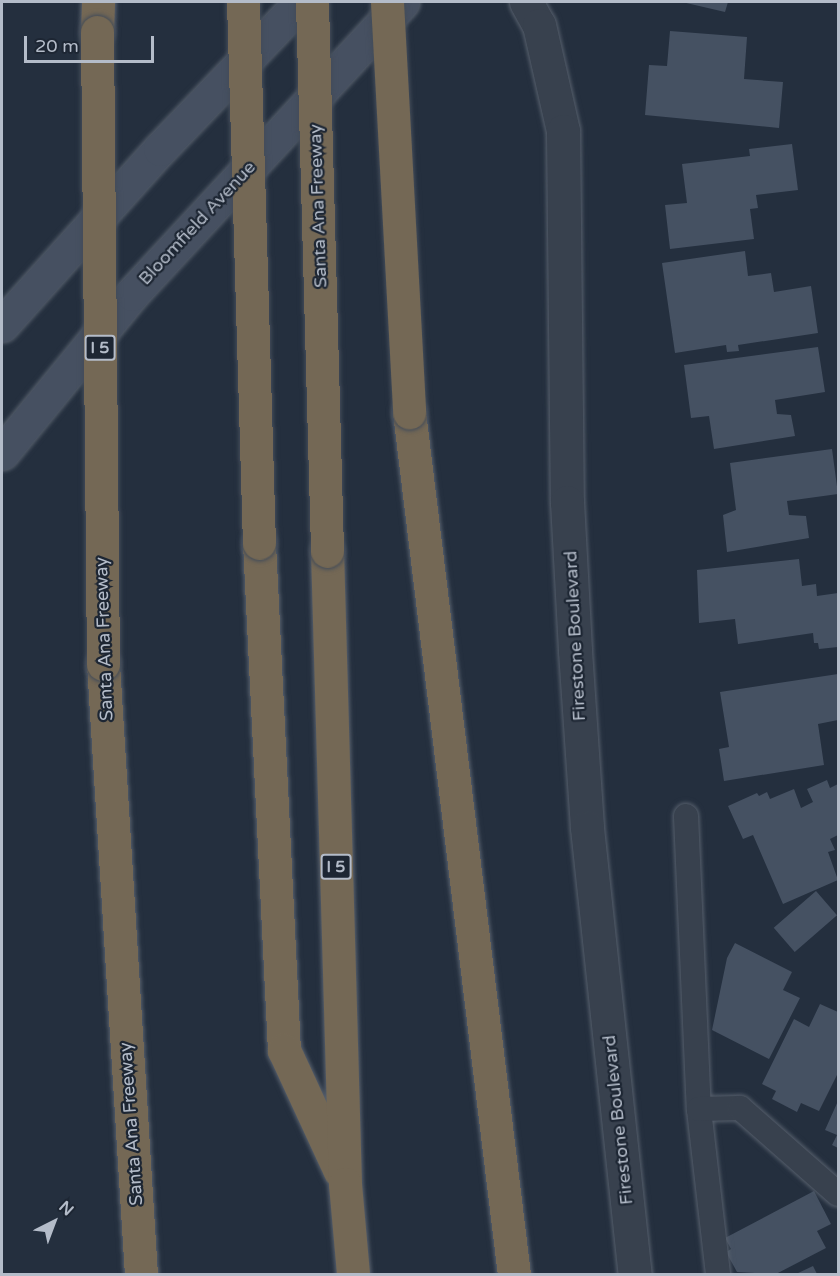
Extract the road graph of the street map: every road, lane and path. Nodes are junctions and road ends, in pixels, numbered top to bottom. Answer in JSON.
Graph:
{"nodes":[{"id":1,"x":243,"y":2,"type":"edge"},
{"id":2,"x":301,"y":2,"type":"edge"},
{"id":3,"x":312,"y":2,"type":"edge"},
{"id":4,"x":387,"y":2,"type":"edge"},
{"id":5,"x":402,"y":2,"type":"edge"},
{"id":6,"x":526,"y":2,"type":"edge"},
{"id":7,"x":97,"y":17,"type":"edge"},
{"id":8,"x":2,"y":325,"type":"edge"},
{"id":9,"x":2,"y":453,"type":"edge"},
{"id":10,"x":686,"y":816,"type":"dead end"},
{"id":11,"x":699,"y":1109,"type":"junction"},
{"id":12,"x":345,"y":1184,"type":"junction"},
{"id":13,"x":838,"y":1194,"type":"edge"},
{"id":14,"x":141,"y":1275,"type":"edge"},
{"id":15,"x":353,"y":1275,"type":"edge"},
{"id":16,"x":514,"y":1275,"type":"edge"},
{"id":17,"x":635,"y":1275,"type":"edge"},
{"id":18,"x":718,"y":1275,"type":"edge"}],
"edges":[{"from":1,"to":12,"type":"highway","bridge":true},
{"from":2,"to":8,"type":"main road"},
{"from":3,"to":12,"type":"highway","name":"Santa Ana Freeway","number":"I 5","bridge":true},
{"from":4,"to":16,"type":"highway","bridge":true},
{"from":5,"to":9,"type":"main road","name":"Bloomfield Avenue"},
{"from":6,"to":17,"type":"street","name":"Firestone Boulevard"},
{"from":7,"to":14,"type":"highway","name":"Santa Ana Freeway","number":"I 5","bridge":true},
{"from":10,"to":11,"type":"lane"},
{"from":11,"to":13,"type":"lane"},
{"from":11,"to":18,"type":"lane"},
{"from":12,"to":15,"type":"highway","name":"Santa Ana Freeway","number":"I 5"}]}
